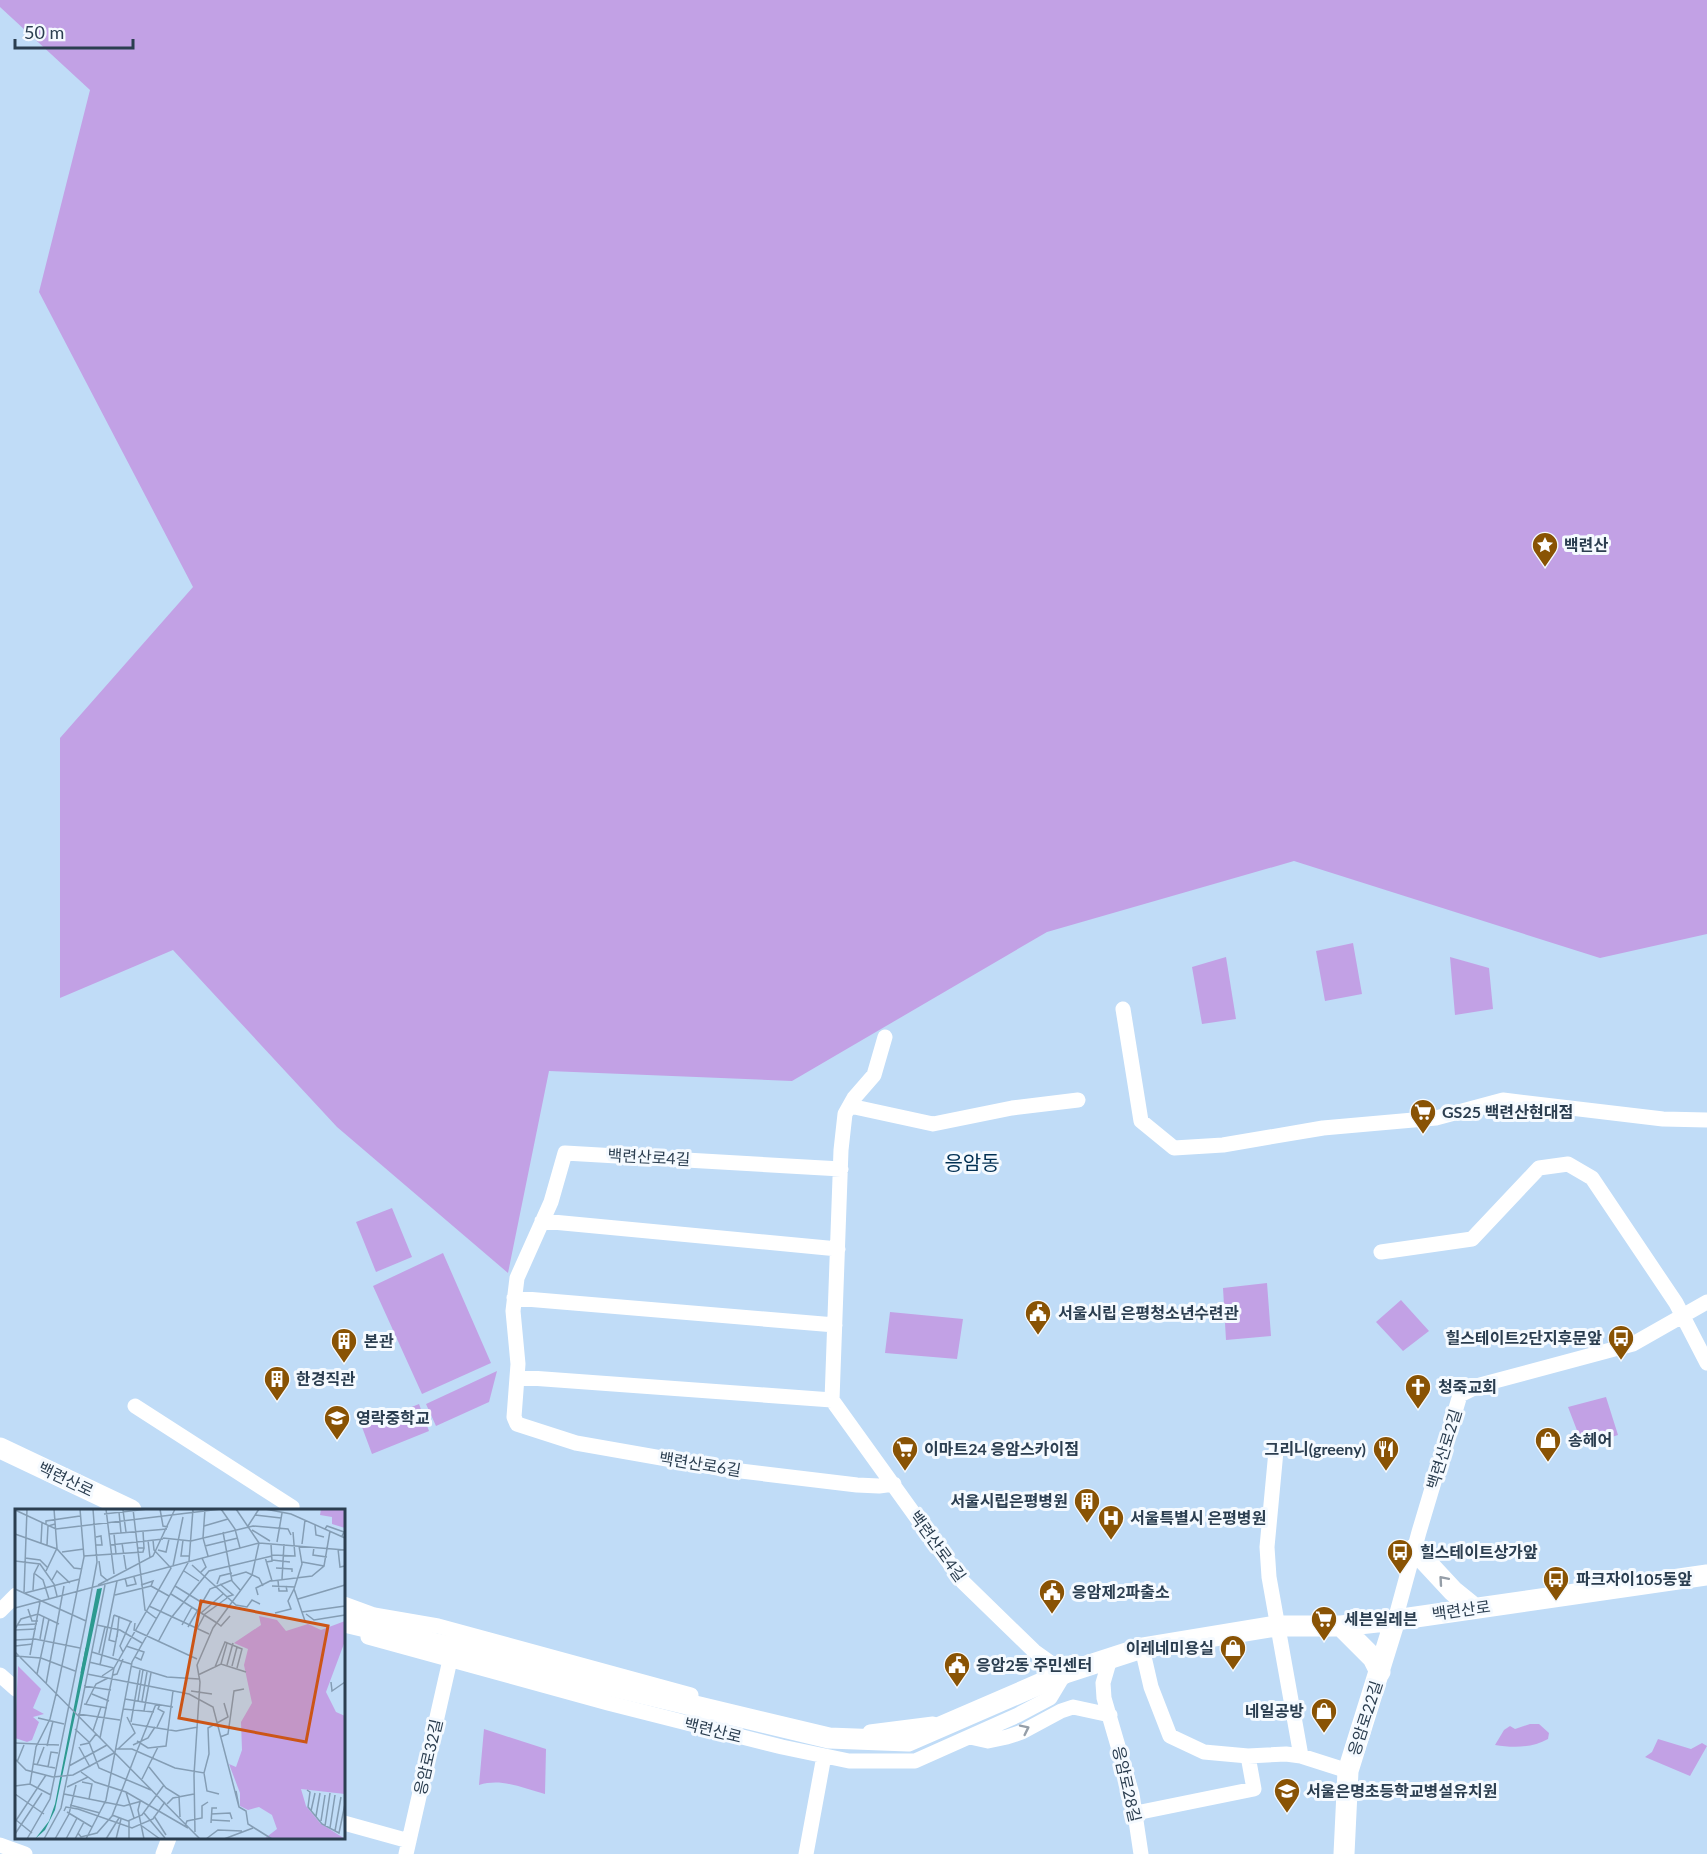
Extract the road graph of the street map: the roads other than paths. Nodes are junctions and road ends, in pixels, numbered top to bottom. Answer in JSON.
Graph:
{"nodes":[{"id":1,"x":1123,"y":1009,"type":"dead end"},
{"id":2,"x":885,"y":1037,"type":"dead end"},
{"id":3,"x":1078,"y":1101,"type":"dead end"},
{"id":4,"x":850,"y":1106,"type":"junction"},
{"id":5,"x":1707,"y":1120,"type":"edge"},
{"id":6,"x":841,"y":1169,"type":"junction"},
{"id":7,"x":542,"y":1221,"type":"junction"},
{"id":8,"x":838,"y":1249,"type":"junction"},
{"id":9,"x":1381,"y":1252,"type":"dead end"},
{"id":10,"x":514,"y":1298,"type":"junction"},
{"id":11,"x":1707,"y":1302,"type":"edge"},
{"id":12,"x":1683,"y":1316,"type":"junction"},
{"id":13,"x":835,"y":1325,"type":"junction"},
{"id":14,"x":1707,"y":1363,"type":"edge"},
{"id":15,"x":517,"y":1377,"type":"junction"},
{"id":16,"x":832,"y":1400,"type":"junction"},
{"id":17,"x":135,"y":1406,"type":"dead end"},
{"id":18,"x":514,"y":1417,"type":"joint"},
{"id":19,"x":0,"y":1448,"type":"edge"},
{"id":20,"x":1276,"y":1452,"type":"dead end"},
{"id":21,"x":894,"y":1484,"type":"junction"},
{"id":22,"x":129,"y":1509,"type":"edge"},
{"id":23,"x":291,"y":1509,"type":"edge"},
{"id":24,"x":1414,"y":1549,"type":"junction"},
{"id":25,"x":1707,"y":1575,"type":"edge"},
{"id":26,"x":345,"y":1604,"type":"edge"},
{"id":27,"x":1474,"y":1608,"type":"junction"},
{"id":28,"x":345,"y":1620,"type":"edge"},
{"id":29,"x":1395,"y":1620,"type":"junction"},
{"id":30,"x":1276,"y":1626,"type":"junction"},
{"id":31,"x":1341,"y":1626,"type":"junction"},
{"id":32,"x":345,"y":1630,"type":"edge"},
{"id":33,"x":1142,"y":1648,"type":"junction"},
{"id":34,"x":1110,"y":1659,"type":"junction"},
{"id":35,"x":450,"y":1660,"type":"junction"},
{"id":36,"x":1380,"y":1672,"type":"junction"},
{"id":37,"x":1065,"y":1673,"type":"junction"},
{"id":38,"x":0,"y":1675,"type":"edge"},
{"id":39,"x":15,"y":1688,"type":"edge"},
{"id":40,"x":1110,"y":1715,"type":"junction"},
{"id":41,"x":964,"y":1716,"type":"junction"},
{"id":42,"x":969,"y":1737,"type":"junction"},
{"id":43,"x":824,"y":1756,"type":"junction"},
{"id":44,"x":1248,"y":1756,"type":"junction"},
{"id":45,"x":1301,"y":1756,"type":"junction"},
{"id":46,"x":1348,"y":1771,"type":"junction"},
{"id":47,"x":1136,"y":1813,"type":"junction"},
{"id":48,"x":345,"y":1823,"type":"edge"},
{"id":49,"x":169,"y":1839,"type":"edge"},
{"id":50,"x":0,"y":1845,"type":"edge"},
{"id":51,"x":407,"y":1847,"type":"edge"},
{"id":52,"x":22,"y":1854,"type":"edge"},
{"id":53,"x":164,"y":1854,"type":"edge"},
{"id":54,"x":806,"y":1854,"type":"edge"},
{"id":55,"x":1141,"y":1854,"type":"edge"},
{"id":56,"x":1344,"y":1854,"type":"edge"}],
"edges":[{"from":1,"to":5,"type":"street"},
{"from":2,"to":4,"type":"street"},
{"from":3,"to":4,"type":"street"},
{"from":4,"to":6,"type":"street"},
{"from":6,"to":7,"type":"street","name":"백련산로4길"},
{"from":6,"to":8,"type":"street"},
{"from":7,"to":8,"type":"street"},
{"from":7,"to":10,"type":"street","name":"백련산로4길"},
{"from":8,"to":13,"type":"street"},
{"from":9,"to":12,"type":"street"},
{"from":10,"to":13,"type":"street"},
{"from":10,"to":15,"type":"street","name":"백련산로4길"},
{"from":11,"to":12,"type":"street","name":"백련산로2길"},
{"from":12,"to":14,"type":"street"},
{"from":12,"to":24,"type":"street","name":"백련산로2길"},
{"from":13,"to":16,"type":"street"},
{"from":15,"to":16,"type":"street"},
{"from":15,"to":18,"type":"street","name":"백련산로4길"},
{"from":16,"to":21,"type":"street","name":"백련산로4길"},
{"from":17,"to":23,"type":"street"},
{"from":18,"to":21,"type":"street","name":"백련산로6길"},
{"from":19,"to":22,"type":"main road","name":"백련산로"},
{"from":20,"to":30,"type":"street"},
{"from":21,"to":37,"type":"street","name":"백련산로4길"},
{"from":27,"to":24,"type":"main road","one_way":true},
{"from":24,"to":29,"type":"street","name":"백련산로2길"},
{"from":25,"to":27,"type":"main road","name":"백련산로"},
{"from":26,"to":41,"type":"street","name":"백련산로"},
{"from":27,"to":29,"type":"main road","name":"백련산로"},
{"from":28,"to":41,"type":"main road","name":"백련산로"},
{"from":29,"to":31,"type":"main road","name":"백련산로"},
{"from":29,"to":36,"type":"main road","name":"응암로22길"},
{"from":30,"to":31,"type":"main road","name":"백련산로"},
{"from":30,"to":33,"type":"main road","name":"백련산로"},
{"from":30,"to":45,"type":"street"},
{"from":31,"to":36,"type":"main road"},
{"from":32,"to":35,"type":"street","name":"백련산로"},
{"from":33,"to":34,"type":"main road","name":"백련산로"},
{"from":33,"to":44,"type":"street"},
{"from":34,"to":37,"type":"main road","name":"백련산로"},
{"from":34,"to":40,"type":"street","name":"응암로28길"},
{"from":35,"to":43,"type":"street","name":"백련산로"},
{"from":35,"to":51,"type":"street","name":"응암로32길"},
{"from":36,"to":46,"type":"main road","name":"응암로22길"},
{"from":37,"to":41,"type":"main road","name":"백련산로"},
{"from":37,"to":42,"type":"street","name":"백련산로"},
{"from":38,"to":39,"type":"street"},
{"from":42,"to":40,"type":"street","one_way":true},
{"from":40,"to":47,"type":"street","name":"응암로28길"},
{"from":42,"to":43,"type":"street","name":"백련산로"},
{"from":43,"to":54,"type":"street"},
{"from":44,"to":45,"type":"street"},
{"from":44,"to":47,"type":"street"},
{"from":45,"to":46,"type":"street"},
{"from":46,"to":56,"type":"main road","name":"응암로22길"},
{"from":47,"to":55,"type":"street","name":"응암로28길"},
{"from":48,"to":51,"type":"street"},
{"from":49,"to":53,"type":"street"},
{"from":50,"to":52,"type":"street"}]}
